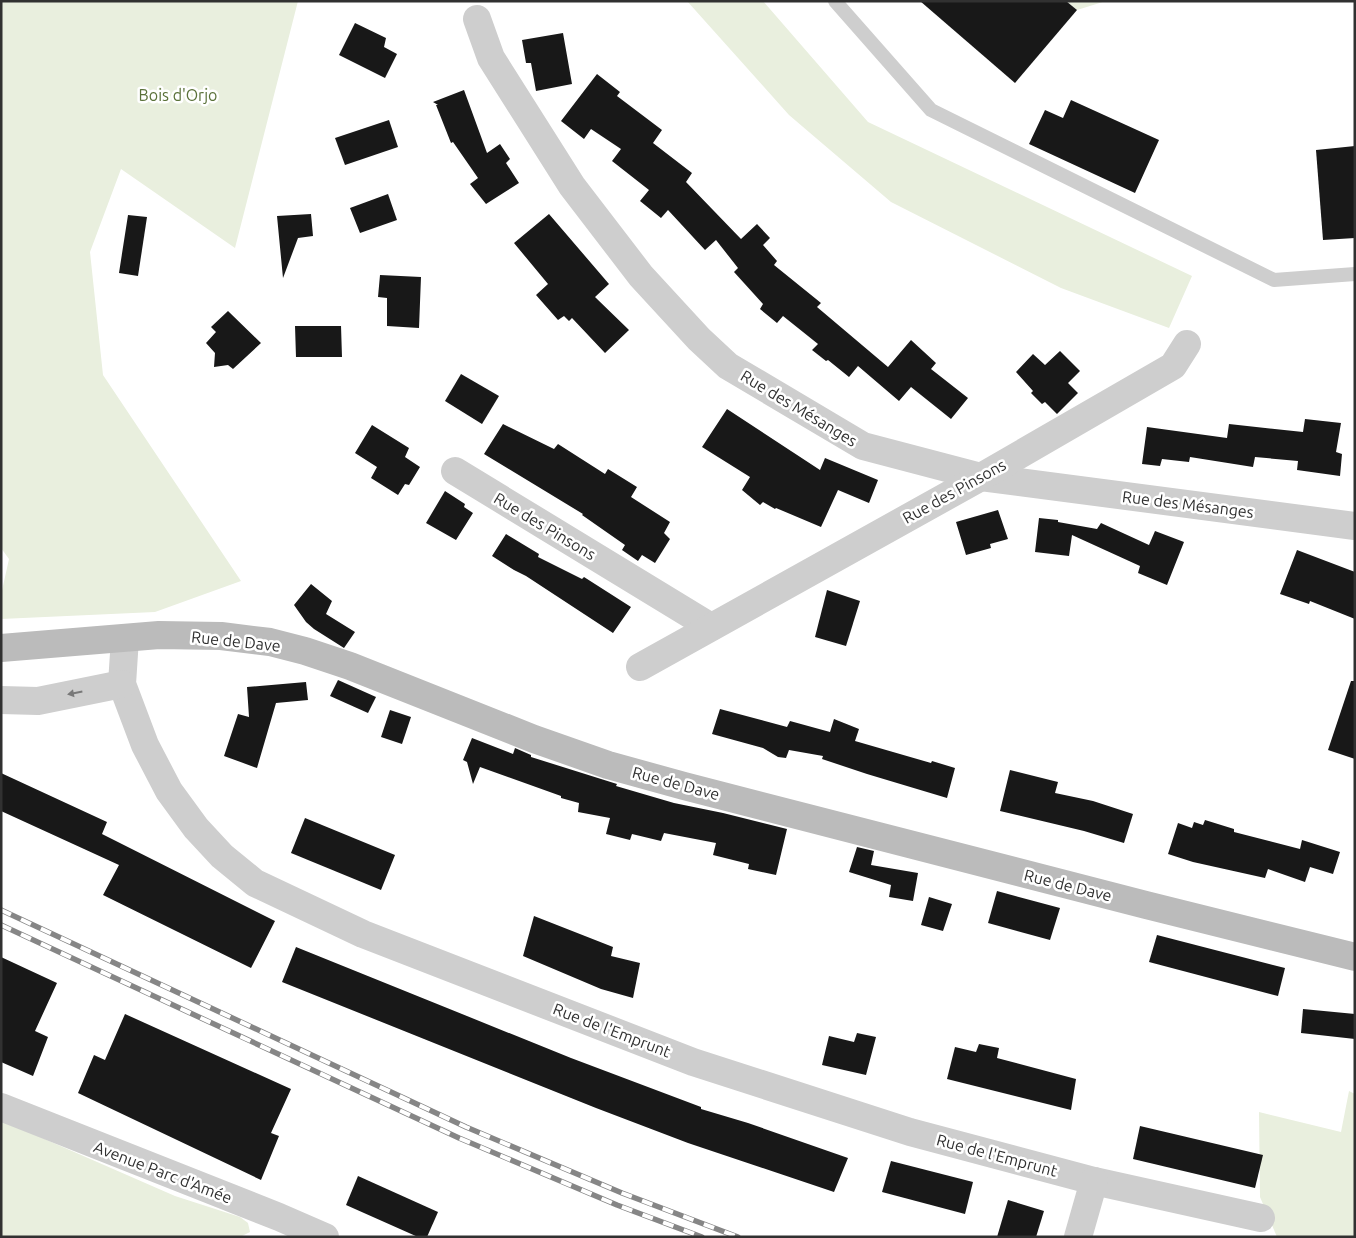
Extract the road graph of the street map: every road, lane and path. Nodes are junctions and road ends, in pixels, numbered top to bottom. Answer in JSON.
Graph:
{"nodes":[{"id":1,"x":835,"y":1,"type":"edge"},
{"id":2,"x":478,"y":20,"type":"dead end"},
{"id":3,"x":1355,"y":274,"type":"edge"},
{"id":4,"x":1187,"y":344,"type":"dead end"},
{"id":5,"x":454,"y":471,"type":"dead end"},
{"id":6,"x":980,"y":477,"type":"junction"},
{"id":7,"x":1355,"y":526,"type":"edge"},
{"id":8,"x":712,"y":627,"type":"junction"},
{"id":9,"x":125,"y":638,"type":"junction"},
{"id":10,"x":1,"y":648,"type":"edge"},
{"id":11,"x":640,"y":667,"type":"dead end"},
{"id":12,"x":122,"y":684,"type":"junction"},
{"id":13,"x":1,"y":700,"type":"edge"},
{"id":14,"x":1355,"y":957,"type":"edge"},
{"id":15,"x":1,"y":1107,"type":"edge"},
{"id":16,"x":1094,"y":1181,"type":"junction"},
{"id":17,"x":1261,"y":1218,"type":"dead end"},
{"id":18,"x":275,"y":1227,"type":"edge"},
{"id":19,"x":325,"y":1237,"type":"edge"},
{"id":20,"x":1078,"y":1237,"type":"edge"}],
"edges":[{"from":1,"to":3,"type":"lane"},
{"from":2,"to":6,"type":"street","name":"Rue des Mésanges"},
{"from":4,"to":6,"type":"street","name":"Rue des Pinsons"},
{"from":5,"to":8,"type":"street","name":"Rue des Pinsons"},
{"from":6,"to":7,"type":"street","name":"Rue des Mésanges"},
{"from":6,"to":8,"type":"street","name":"Rue des Pinsons"},
{"from":8,"to":11,"type":"street","name":"Rue des Pinsons"},
{"from":9,"to":10,"type":"main road","name":"Rue de Dave"},
{"from":9,"to":12,"type":"street","name":"Rue de l'Emprunt"},
{"from":9,"to":14,"type":"main road","name":"Rue de Dave"},
{"from":12,"to":13,"type":"street","one_way":true},
{"from":12,"to":16,"type":"street","name":"Rue de l'Emprunt"},
{"from":15,"to":18,"type":"street","name":"Avenue Parc d'Amée"},
{"from":16,"to":17,"type":"street","name":"Rue de l'Emprunt"},
{"from":16,"to":20,"type":"street"},
{"from":18,"to":19,"type":"street","name":"Avenue Parc d'Amée"}]}
